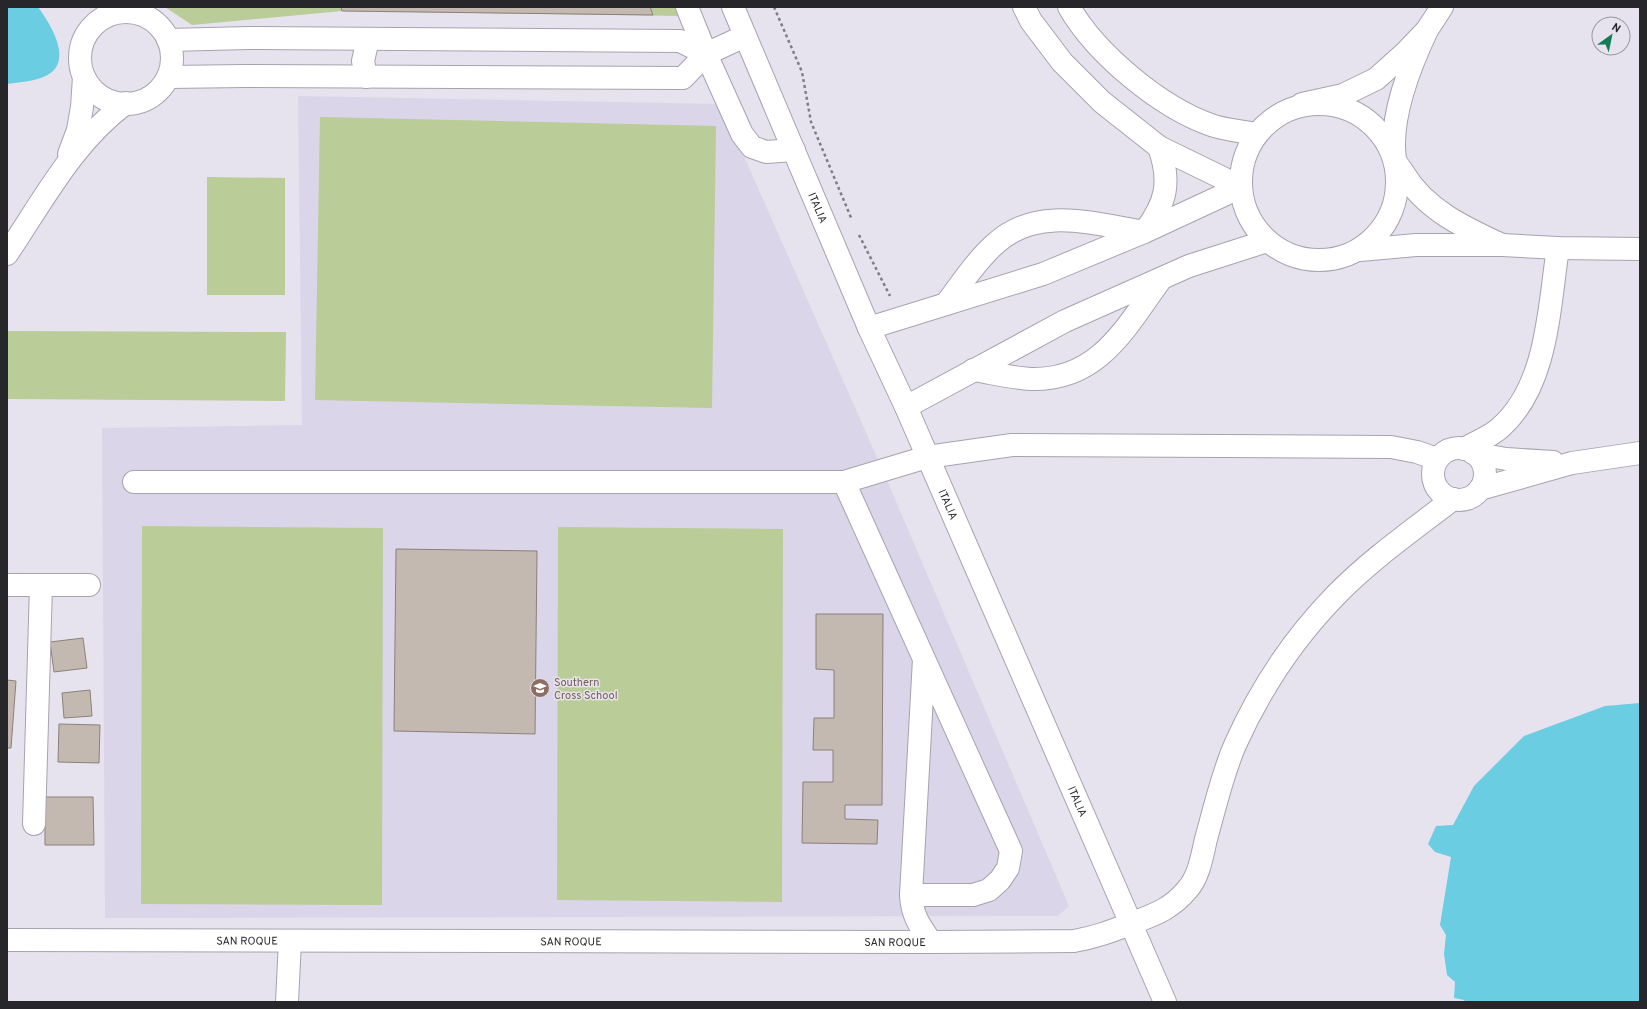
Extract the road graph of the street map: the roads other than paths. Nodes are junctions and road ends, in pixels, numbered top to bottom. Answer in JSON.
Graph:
{"nodes":[{"id":1,"x":149,"y":7,"type":"edge"},
{"id":2,"x":687,"y":7,"type":"edge"},
{"id":3,"x":733,"y":7,"type":"edge"},
{"id":4,"x":1024,"y":7,"type":"edge"},
{"id":5,"x":1069,"y":7,"type":"edge"},
{"id":6,"x":1442,"y":7,"type":"edge"},
{"id":7,"x":108,"y":12,"type":"edge"},
{"id":8,"x":1427,"y":30,"type":"junction"},
{"id":9,"x":164,"y":33,"type":"junction"},
{"id":10,"x":745,"y":36,"type":"junction"},
{"id":11,"x":368,"y":39,"type":"junction"},
{"id":12,"x":706,"y":54,"type":"junction"},
{"id":13,"x":84,"y":77,"type":"junction"},
{"id":14,"x":168,"y":77,"type":"junction"},
{"id":15,"x":366,"y":77,"type":"junction"},
{"id":16,"x":126,"y":103,"type":"junction"},
{"id":17,"x":1302,"y":104,"type":"junction"},
{"id":18,"x":1256,"y":134,"type":"junction"},
{"id":19,"x":1159,"y":147,"type":"junction"},
{"id":20,"x":794,"y":150,"type":"junction"},
{"id":21,"x":1396,"y":160,"type":"junction"},
{"id":22,"x":64,"y":166,"type":"junction"},
{"id":23,"x":1241,"y":187,"type":"junction"},
{"id":24,"x":1144,"y":232,"type":"junction"},
{"id":25,"x":1268,"y":241,"type":"junction"},
{"id":26,"x":1502,"y":245,"type":"junction"},
{"id":27,"x":1558,"y":248,"type":"junction"},
{"id":28,"x":1640,"y":249,"type":"edge"},
{"id":29,"x":1360,"y":250,"type":"junction"},
{"id":30,"x":7,"y":254,"type":"edge"},
{"id":31,"x":1161,"y":278,"type":"junction"},
{"id":32,"x":946,"y":304,"type":"junction"},
{"id":33,"x":869,"y":328,"type":"junction"},
{"id":34,"x":974,"y":370,"type":"junction"},
{"id":35,"x":906,"y":407,"type":"junction"},
{"id":36,"x":1469,"y":451,"type":"junction"},
{"id":37,"x":1640,"y":453,"type":"edge"},
{"id":38,"x":927,"y":457,"type":"junction"},
{"id":39,"x":1437,"y":459,"type":"junction"},
{"id":40,"x":1572,"y":463,"type":"junction"},
{"id":41,"x":134,"y":482,"type":"dead end"},
{"id":42,"x":844,"y":482,"type":"junction"},
{"id":43,"x":1480,"y":489,"type":"junction"},
{"id":44,"x":1453,"y":499,"type":"junction"},
{"id":45,"x":7,"y":585,"type":"edge"},
{"id":46,"x":41,"y":585,"type":"junction"},
{"id":47,"x":89,"y":585,"type":"dead end"},
{"id":48,"x":924,"y":659,"type":"junction"},
{"id":49,"x":34,"y":824,"type":"dead end"},
{"id":50,"x":910,"y":895,"type":"junction"},
{"id":51,"x":1132,"y":923,"type":"junction"},
{"id":52,"x":7,"y":940,"type":"edge"},
{"id":53,"x":290,"y":941,"type":"junction"},
{"id":54,"x":932,"y":942,"type":"junction"},
{"id":55,"x":287,"y":1002,"type":"edge"},
{"id":56,"x":1165,"y":1002,"type":"edge"}],
"edges":[{"from":1,"to":9,"type":"street"},
{"from":2,"to":12,"type":"street"},
{"from":3,"to":10,"type":"street","name":"ITALIA"},
{"from":4,"to":19,"type":"street"},
{"from":5,"to":18,"type":"street"},
{"from":6,"to":8,"type":"street"},
{"from":7,"to":9,"type":"street"},
{"from":7,"to":13,"type":"street"},
{"from":8,"to":17,"type":"street"},
{"from":8,"to":21,"type":"street"},
{"from":9,"to":11,"type":"street"},
{"from":9,"to":14,"type":"street"},
{"from":10,"to":12,"type":"street"},
{"from":10,"to":20,"type":"street","name":"ITALIA"},
{"from":11,"to":12,"type":"street"},
{"from":11,"to":15,"type":"street"},
{"from":12,"to":15,"type":"street"},
{"from":12,"to":20,"type":"street"},
{"from":13,"to":16,"type":"street"},
{"from":13,"to":22,"type":"street"},
{"from":14,"to":15,"type":"street"},
{"from":14,"to":16,"type":"street"},
{"from":16,"to":22,"type":"street"},
{"from":17,"to":18,"type":"street"},
{"from":17,"to":21,"type":"street"},
{"from":18,"to":23,"type":"street"},
{"from":19,"to":23,"type":"street"},
{"from":19,"to":24,"type":"street"},
{"from":20,"to":33,"type":"street","name":"ITALIA"},
{"from":21,"to":26,"type":"street"},
{"from":21,"to":29,"type":"street"},
{"from":22,"to":30,"type":"street"},
{"from":23,"to":24,"type":"street"},
{"from":23,"to":25,"type":"street"},
{"from":24,"to":32,"type":"street"},
{"from":24,"to":32,"type":"street"},
{"from":25,"to":29,"type":"street"},
{"from":25,"to":31,"type":"street"},
{"from":26,"to":27,"type":"street"},
{"from":26,"to":29,"type":"street"},
{"from":27,"to":28,"type":"street"},
{"from":27,"to":36,"type":"street"},
{"from":31,"to":34,"type":"street"},
{"from":31,"to":34,"type":"street"},
{"from":32,"to":33,"type":"street"},
{"from":33,"to":35,"type":"street","name":"ITALIA"},
{"from":34,"to":35,"type":"street"},
{"from":35,"to":38,"type":"street","name":"ITALIA"},
{"from":36,"to":39,"type":"street"},
{"from":36,"to":40,"type":"street"},
{"from":36,"to":43,"type":"street"},
{"from":37,"to":40,"type":"street"},
{"from":38,"to":39,"type":"street"},
{"from":38,"to":42,"type":"street"},
{"from":38,"to":51,"type":"street","name":"ITALIA"},
{"from":39,"to":44,"type":"street"},
{"from":40,"to":43,"type":"street"},
{"from":41,"to":42,"type":"street"},
{"from":42,"to":48,"type":"street"},
{"from":43,"to":44,"type":"street"},
{"from":44,"to":51,"type":"street","name":"SAN ROQUE"},
{"from":45,"to":46,"type":"street"},
{"from":46,"to":47,"type":"street"},
{"from":46,"to":49,"type":"street"},
{"from":48,"to":50,"type":"street"},
{"from":48,"to":50,"type":"street"},
{"from":50,"to":54,"type":"street"},
{"from":51,"to":54,"type":"street","name":"SAN ROQUE"},
{"from":51,"to":56,"type":"street","name":"ITALIA"},
{"from":52,"to":53,"type":"street","name":"SAN ROQUE"},
{"from":53,"to":54,"type":"street","name":"SAN ROQUE"},
{"from":53,"to":55,"type":"street"}]}
